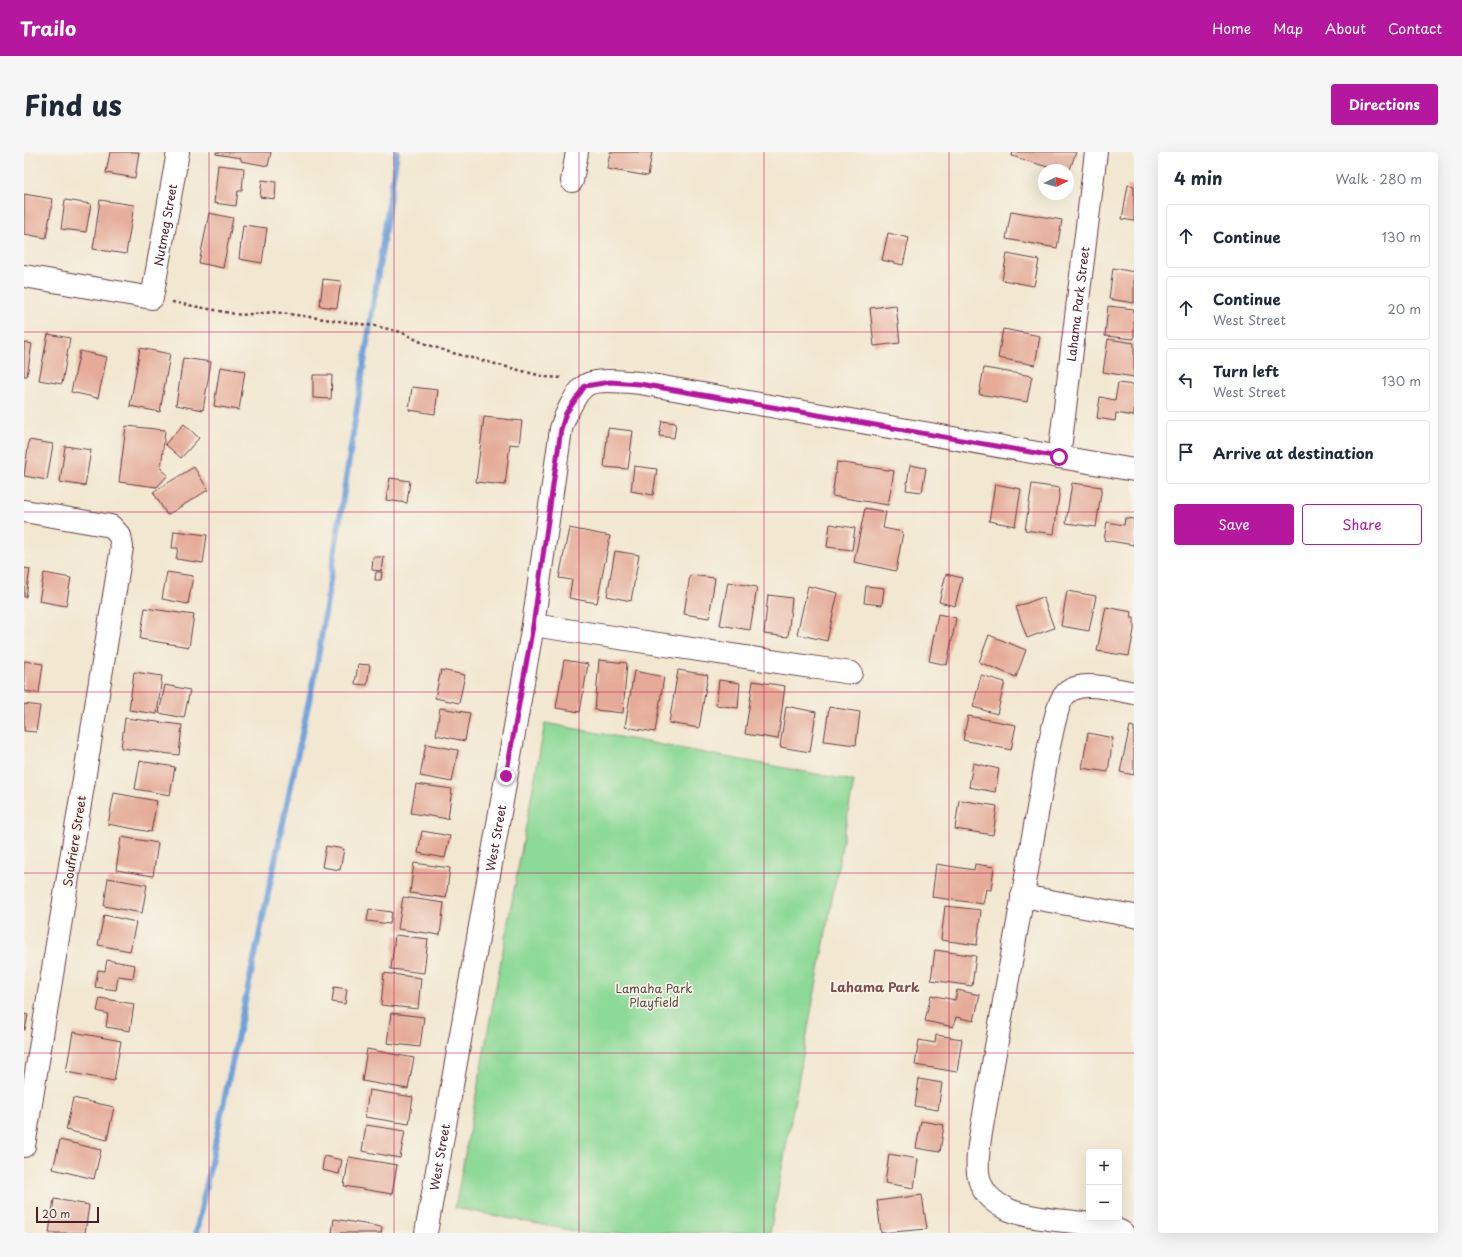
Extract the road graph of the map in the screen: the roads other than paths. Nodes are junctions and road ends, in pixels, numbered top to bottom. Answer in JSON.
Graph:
{"nodes":[{"id":1,"x":178,"y":152,"type":"edge"},
{"id":2,"x":577,"y":152,"type":"edge"},
{"id":3,"x":1096,"y":152,"type":"edge"},
{"id":4,"x":572,"y":181,"type":"dead end"},
{"id":5,"x":24,"y":276,"type":"edge"},
{"id":6,"x":1059,"y":457,"type":"junction"},
{"id":7,"x":1134,"y":470,"type":"edge"},
{"id":8,"x":24,"y":511,"type":"edge"},
{"id":9,"x":533,"y":626,"type":"junction"},
{"id":10,"x":850,"y":673,"type":"dead end"},
{"id":11,"x":1134,"y":693,"type":"edge"},
{"id":12,"x":1022,"y":896,"type":"junction"},
{"id":13,"x":1134,"y":916,"type":"edge"},
{"id":14,"x":24,"y":1146,"type":"edge"},
{"id":15,"x":426,"y":1233,"type":"edge"},
{"id":16,"x":1123,"y":1233,"type":"edge"}],
"edges":[{"from":1,"to":5,"type":"street","name":"Nutmeg Street"},
{"from":2,"to":4,"type":"street"},
{"from":3,"to":6,"type":"street","name":"Lahama Park Street"},
{"from":6,"to":7,"type":"street"},
{"from":6,"to":9,"type":"street","name":"West Street"},
{"from":8,"to":14,"type":"street","name":"Soufriere Street"},
{"from":9,"to":10,"type":"street"},
{"from":9,"to":15,"type":"street","name":"West Street"},
{"from":11,"to":12,"type":"street"},
{"from":12,"to":13,"type":"street"},
{"from":12,"to":16,"type":"street"}]}
